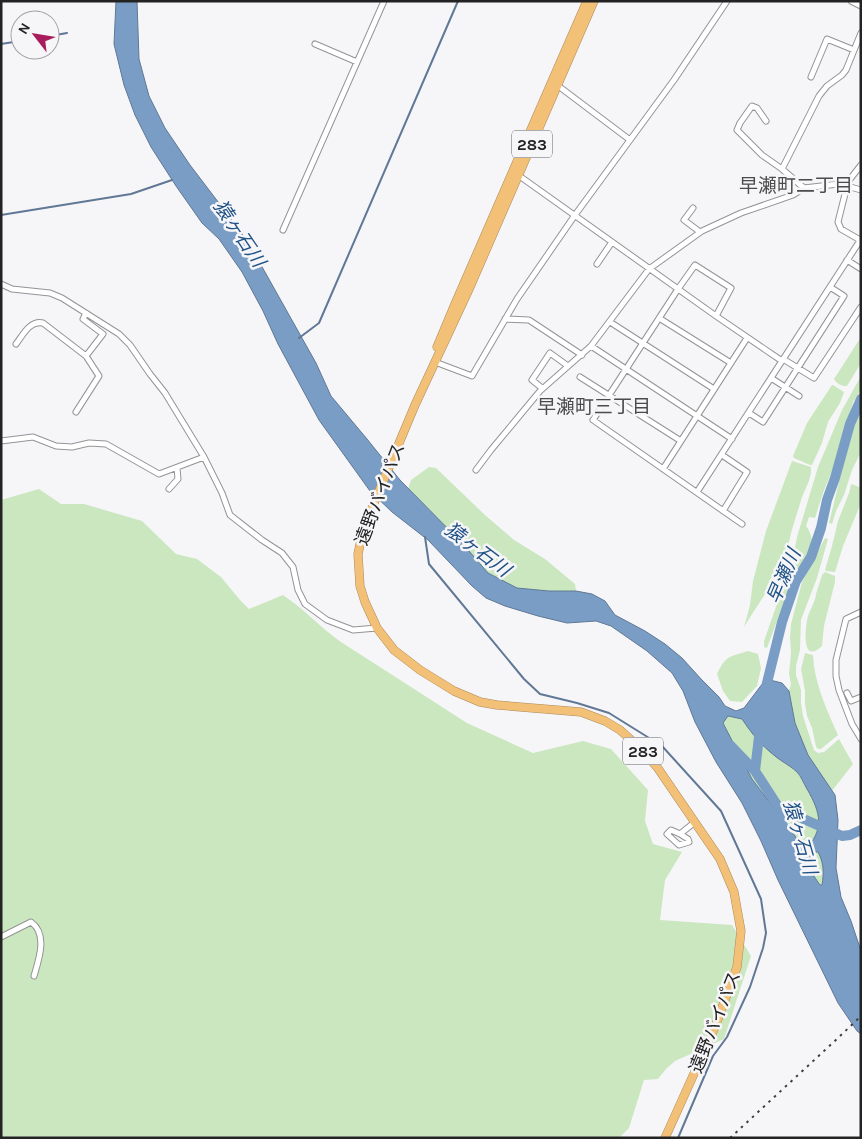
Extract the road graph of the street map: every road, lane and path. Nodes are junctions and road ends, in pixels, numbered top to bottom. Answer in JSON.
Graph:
{"nodes":[{"id":1,"x":384,"y":1,"type":"edge"},
{"id":2,"x":587,"y":1,"type":"edge"},
{"id":3,"x":594,"y":1,"type":"edge"},
{"id":4,"x":727,"y":1,"type":"edge"},
{"id":5,"x":851,"y":1,"type":"edge"},
{"id":6,"x":861,"y":6,"type":"edge"},
{"id":7,"x":861,"y":33,"type":"edge"},
{"id":8,"x":315,"y":44,"type":"dead end"},
{"id":9,"x":854,"y":50,"type":"junction"},
{"id":10,"x":357,"y":62,"type":"junction"},
{"id":11,"x":811,"y":77,"type":"dead end"},
{"id":12,"x":557,"y":86,"type":"junction"},
{"id":13,"x":766,"y":121,"type":"dead end"},
{"id":14,"x":630,"y":140,"type":"junction"},
{"id":15,"x":861,"y":164,"type":"edge"},
{"id":16,"x":782,"y":169,"type":"junction"},
{"id":17,"x":518,"y":175,"type":"junction"},
{"id":18,"x":847,"y":184,"type":"junction"},
{"id":19,"x":804,"y":188,"type":"junction"},
{"id":20,"x":861,"y":190,"type":"edge"},
{"id":21,"x":693,"y":208,"type":"dead end"},
{"id":22,"x":575,"y":215,"type":"junction"},
{"id":23,"x":283,"y":230,"type":"dead end"},
{"id":24,"x":700,"y":232,"type":"junction"},
{"id":25,"x":860,"y":239,"type":"edge"},
{"id":26,"x":612,"y":242,"type":"junction"},
{"id":27,"x":847,"y":260,"type":"junction"},
{"id":28,"x":597,"y":264,"type":"dead end"},
{"id":29,"x":649,"y":269,"type":"junction"},
{"id":30,"x":861,"y":269,"type":"edge"},
{"id":31,"x":1,"y":284,"type":"edge"},
{"id":32,"x":830,"y":287,"type":"junction"},
{"id":33,"x":678,"y":289,"type":"junction"},
{"id":34,"x":861,"y":307,"type":"edge"},
{"id":35,"x":86,"y":313,"type":"junction"},
{"id":36,"x":716,"y":316,"type":"junction"},
{"id":37,"x":659,"y":318,"type":"junction"},
{"id":38,"x":505,"y":319,"type":"junction"},
{"id":39,"x":610,"y":322,"type":"junction"},
{"id":40,"x":747,"y":338,"type":"junction"},
{"id":41,"x":643,"y":343,"type":"junction"},
{"id":42,"x":16,"y":344,"type":"dead end"},
{"id":43,"x":591,"y":346,"type":"junction"},
{"id":44,"x":582,"y":355,"type":"junction"},
{"id":45,"x":86,"y":356,"type":"junction"},
{"id":46,"x":783,"y":360,"type":"junction"},
{"id":47,"x":435,"y":362,"type":"junction"},
{"id":48,"x":731,"y":363,"type":"junction"},
{"id":49,"x":568,"y":366,"type":"junction"},
{"id":50,"x":798,"y":368,"type":"junction"},
{"id":51,"x":626,"y":369,"type":"junction"},
{"id":52,"x":580,"y":377,"type":"dead end"},
{"id":53,"x":771,"y":378,"type":"junction"},
{"id":54,"x":786,"y":387,"type":"junction"},
{"id":55,"x":542,"y":388,"type":"junction"},
{"id":56,"x":714,"y":389,"type":"junction"},
{"id":57,"x":609,"y":396,"type":"junction"},
{"id":58,"x":800,"y":396,"type":"dead end"},
{"id":59,"x":415,"y":405,"type":"junction"},
{"id":60,"x":76,"y":412,"type":"dead end"},
{"id":61,"x":749,"y":412,"type":"junction"},
{"id":62,"x":697,"y":416,"type":"junction"},
{"id":63,"x":732,"y":439,"type":"junction"},
{"id":64,"x":681,"y":441,"type":"junction"},
{"id":65,"x":1,"y":442,"type":"edge"},
{"id":66,"x":722,"y":455,"type":"junction"},
{"id":67,"x":204,"y":457,"type":"junction"},
{"id":68,"x":176,"y":468,"type":"junction"},
{"id":69,"x":663,"y":469,"type":"junction"},
{"id":70,"x":476,"y":470,"type":"dead end"},
{"id":71,"x":169,"y":489,"type":"dead end"},
{"id":72,"x":697,"y":492,"type":"junction"},
{"id":73,"x":723,"y":510,"type":"junction"},
{"id":74,"x":742,"y":524,"type":"dead end"},
{"id":75,"x":861,"y":612,"type":"edge"},
{"id":76,"x":377,"y":628,"type":"junction"},
{"id":77,"x":847,"y":693,"type":"dead end"},
{"id":78,"x":861,"y":697,"type":"edge"},
{"id":79,"x":861,"y":739,"type":"edge"},
{"id":80,"x":695,"y":822,"type":"junction"},
{"id":81,"x":680,"y":834,"type":"dead end"},
{"id":82,"x":1,"y":937,"type":"edge"},
{"id":83,"x":34,"y":976,"type":"dead end"},
{"id":84,"x":666,"y":1138,"type":"edge"}],
"edges":[{"from":1,"to":10,"type":"street"},
{"from":2,"to":59,"type":"highway","name":"遠野バイパス","number":"283"},
{"from":3,"to":12,"type":"highway","name":"遠野バイパス","number":"283"},
{"from":4,"to":14,"type":"street"},
{"from":5,"to":6,"type":"street"},
{"from":7,"to":9,"type":"street"},
{"from":8,"to":10,"type":"street"},
{"from":9,"to":11,"type":"street"},
{"from":9,"to":16,"type":"street"},
{"from":10,"to":23,"type":"street"},
{"from":12,"to":14,"type":"street"},
{"from":12,"to":17,"type":"highway","name":"遠野バイパス","number":"283"},
{"from":13,"to":16,"type":"street"},
{"from":14,"to":22,"type":"street"},
{"from":15,"to":18,"type":"street"},
{"from":16,"to":19,"type":"street"},
{"from":17,"to":22,"type":"street"},
{"from":17,"to":47,"type":"highway","name":"遠野バイパス","number":"283"},
{"from":18,"to":19,"type":"street"},
{"from":18,"to":20,"type":"street"},
{"from":18,"to":25,"type":"street"},
{"from":19,"to":24,"type":"street"},
{"from":21,"to":24,"type":"street"},
{"from":22,"to":26,"type":"street"},
{"from":22,"to":38,"type":"street"},
{"from":24,"to":29,"type":"street"},
{"from":25,"to":27,"type":"street"},
{"from":26,"to":28,"type":"street"},
{"from":26,"to":29,"type":"street"},
{"from":27,"to":30,"type":"street"},
{"from":27,"to":32,"type":"street"},
{"from":29,"to":33,"type":"street"},
{"from":29,"to":39,"type":"street"},
{"from":31,"to":35,"type":"street"},
{"from":32,"to":46,"type":"street"},
{"from":32,"to":50,"type":"street"},
{"from":33,"to":36,"type":"street"},
{"from":33,"to":36,"type":"street"},
{"from":33,"to":37,"type":"street"},
{"from":34,"to":50,"type":"street"},
{"from":35,"to":45,"type":"street"},
{"from":35,"to":67,"type":"street"},
{"from":36,"to":40,"type":"street"},
{"from":37,"to":41,"type":"street"},
{"from":37,"to":48,"type":"street"},
{"from":38,"to":44,"type":"street"},
{"from":38,"to":47,"type":"street"},
{"from":39,"to":41,"type":"street"},
{"from":39,"to":43,"type":"street"},
{"from":40,"to":46,"type":"street"},
{"from":40,"to":48,"type":"street"},
{"from":41,"to":51,"type":"street"},
{"from":41,"to":56,"type":"street"},
{"from":42,"to":45,"type":"street"},
{"from":43,"to":44,"type":"street"},
{"from":43,"to":51,"type":"street"},
{"from":44,"to":49,"type":"street"},
{"from":45,"to":60,"type":"street"},
{"from":46,"to":50,"type":"street"},
{"from":46,"to":53,"type":"street"},
{"from":47,"to":59,"type":"highway","name":"遠野バイパス","number":"283"},
{"from":48,"to":56,"type":"street"},
{"from":49,"to":55,"type":"street"},
{"from":49,"to":55,"type":"street"},
{"from":50,"to":54,"type":"street"},
{"from":51,"to":57,"type":"street"},
{"from":51,"to":62,"type":"street"},
{"from":52,"to":57,"type":"street"},
{"from":53,"to":54,"type":"street"},
{"from":53,"to":61,"type":"street"},
{"from":54,"to":58,"type":"street"},
{"from":54,"to":61,"type":"street"},
{"from":55,"to":70,"type":"street"},
{"from":56,"to":62,"type":"street"},
{"from":57,"to":64,"type":"street"},
{"from":57,"to":69,"type":"street"},
{"from":59,"to":76,"type":"highway","name":"遠野バイパス","number":"283"},
{"from":61,"to":63,"type":"street"},
{"from":62,"to":63,"type":"street"},
{"from":62,"to":64,"type":"street"},
{"from":63,"to":66,"type":"street"},
{"from":64,"to":69,"type":"street"},
{"from":65,"to":68,"type":"street"},
{"from":66,"to":72,"type":"street"},
{"from":66,"to":73,"type":"street"},
{"from":67,"to":68,"type":"street"},
{"from":67,"to":76,"type":"street"},
{"from":68,"to":71,"type":"street"},
{"from":69,"to":72,"type":"street"},
{"from":72,"to":73,"type":"street"},
{"from":73,"to":74,"type":"street"},
{"from":75,"to":79,"type":"street"},
{"from":76,"to":80,"type":"highway","name":"遠野バイパス","number":"283"},
{"from":77,"to":78,"type":"street"},
{"from":80,"to":81,"type":"street"},
{"from":80,"to":84,"type":"highway","name":"遠野バイパス","number":"283"},
{"from":82,"to":83,"type":"street"}]}
